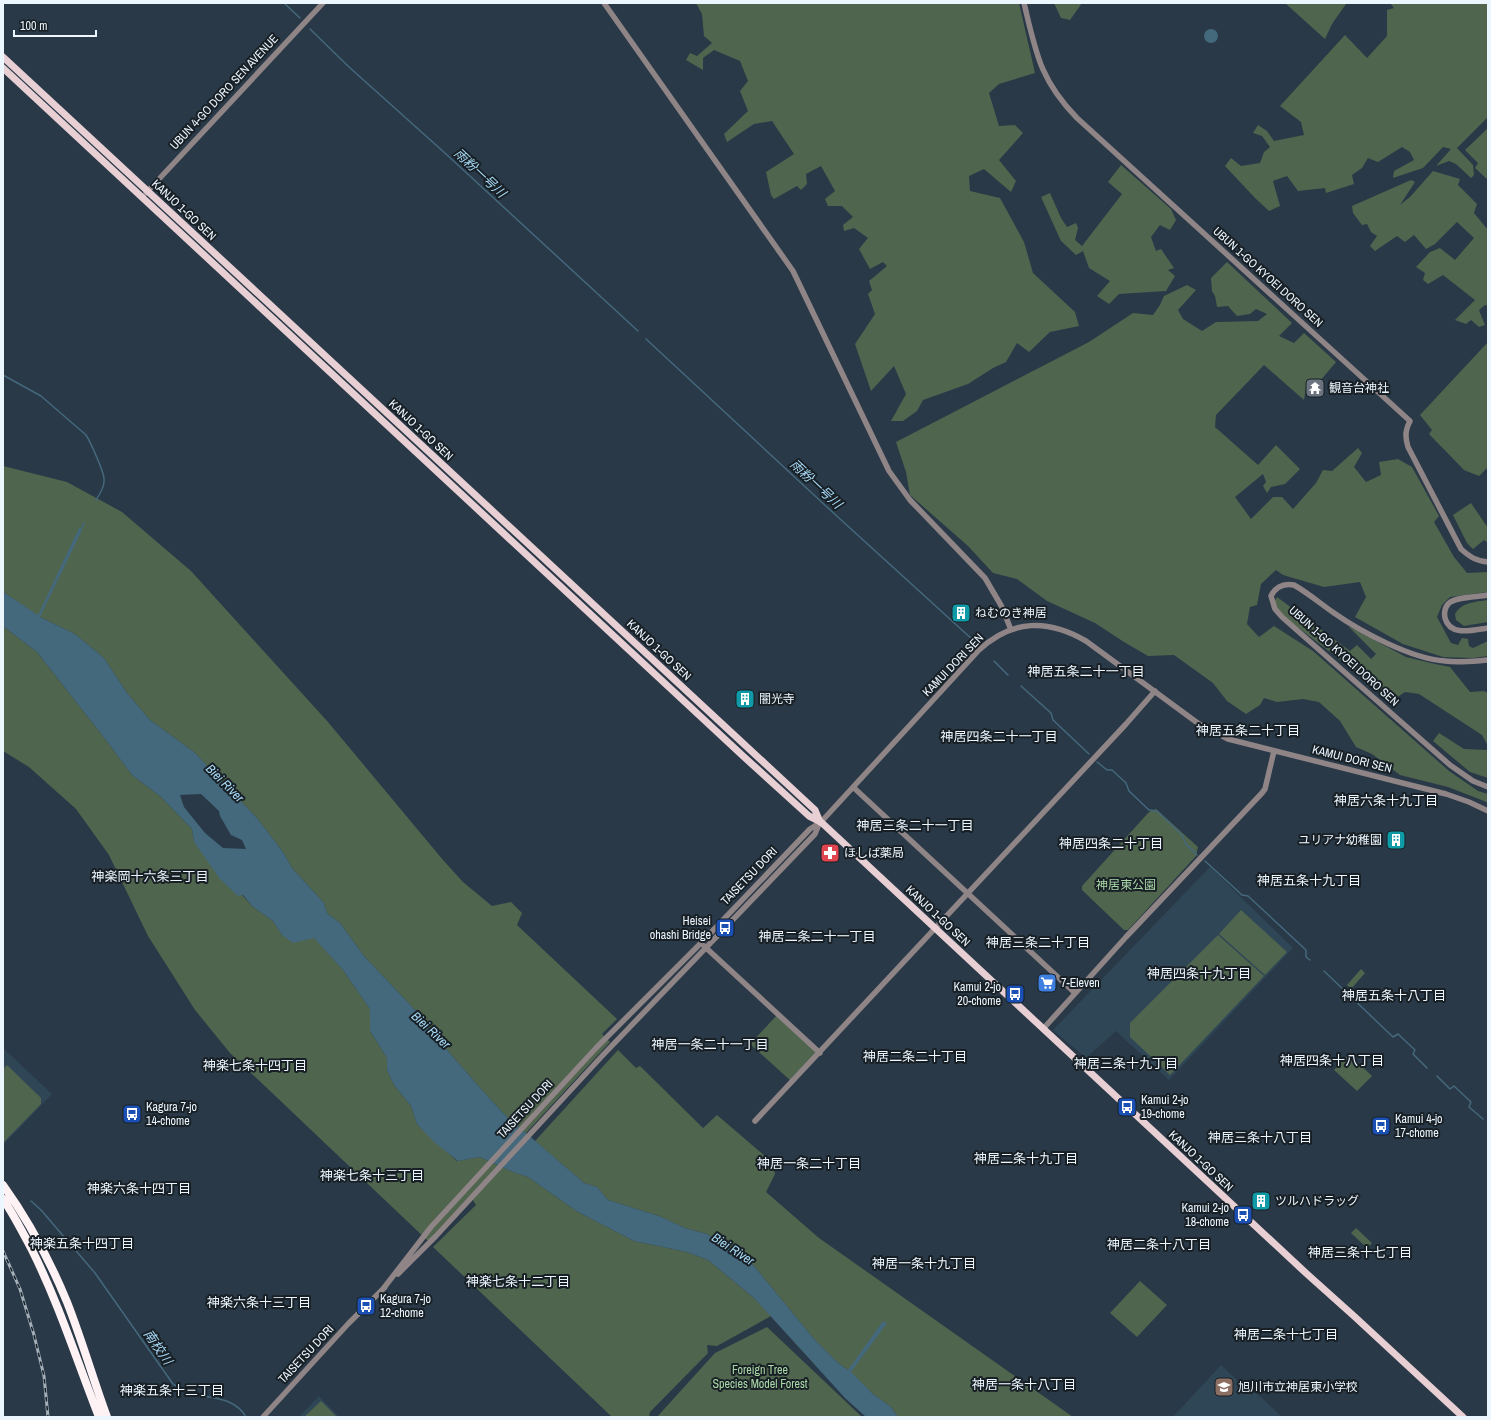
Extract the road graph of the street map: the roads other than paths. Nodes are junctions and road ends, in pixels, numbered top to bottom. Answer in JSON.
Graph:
{"nodes":[{"id":1,"x":323,"y":3,"type":"edge"},
{"id":2,"x":604,"y":3,"type":"edge"},
{"id":3,"x":1024,"y":3,"type":"edge"},
{"id":4,"x":3,"y":57,"type":"edge"},
{"id":5,"x":3,"y":68,"type":"edge"},
{"id":6,"x":147,"y":191,"type":"junction"},
{"id":7,"x":142,"y":197,"type":"junction"},
{"id":8,"x":1488,"y":562,"type":"edge"},
{"id":9,"x":1488,"y":595,"type":"edge"},
{"id":10,"x":1488,"y":628,"type":"edge"},
{"id":11,"x":1011,"y":630,"type":"junction"},
{"id":12,"x":1488,"y":660,"type":"edge"},
{"id":13,"x":1154,"y":691,"type":"junction"},
{"id":14,"x":1274,"y":751,"type":"junction"},
{"id":15,"x":853,"y":787,"type":"junction"},
{"id":16,"x":1488,"y":787,"type":"edge"},
{"id":17,"x":1488,"y":811,"type":"edge"},
{"id":18,"x":821,"y":822,"type":"junction"},
{"id":19,"x":968,"y":893,"type":"junction"},
{"id":20,"x":935,"y":928,"type":"junction"},
{"id":21,"x":701,"y":942,"type":"junction"},
{"id":22,"x":706,"y":948,"type":"junction"},
{"id":23,"x":1075,"y":993,"type":"junction"},
{"id":24,"x":1043,"y":1029,"type":"junction"},
{"id":25,"x":820,"y":1053,"type":"junction"},
{"id":26,"x":755,"y":1122,"type":"dead end"},
{"id":27,"x":3,"y":1185,"type":"edge"},
{"id":28,"x":3,"y":1199,"type":"edge"},
{"id":29,"x":383,"y":1289,"type":"junction"},
{"id":30,"x":99,"y":1417,"type":"edge"},
{"id":31,"x":107,"y":1417,"type":"edge"},
{"id":32,"x":263,"y":1417,"type":"edge"},
{"id":33,"x":1463,"y":1417,"type":"edge"}],
"edges":[{"from":1,"to":6,"type":"street","name":"UBUN 4-GO DORO SEN AVENUE"},
{"from":2,"to":11,"type":"street"},
{"from":3,"to":8,"type":"street","name":"UBUN 1-GO KYOEI DORO SEN"},
{"from":4,"to":6,"type":"main road","name":"KANJO 1-GO SEN"},
{"from":5,"to":7,"type":"main road","name":"KANJO 1-GO SEN"},
{"from":6,"to":7,"type":"street","name":"UBUN 4-GO DORO SEN AVENUE"},
{"from":6,"to":18,"type":"main road","name":"KANJO 1-GO SEN"},
{"from":7,"to":18,"type":"main road","name":"KANJO 1-GO SEN"},
{"from":9,"to":10,"type":"street"},
{"from":11,"to":13,"type":"street","name":"KAMUI DORI SEN"},
{"from":11,"to":15,"type":"street","name":"KAMUI DORI SEN"},
{"from":12,"to":16,"type":"street","name":"UBUN 1-GO KYOEI DORO SEN"},
{"from":13,"to":14,"type":"street","name":"KAMUI DORI SEN"},
{"from":13,"to":19,"type":"street"},
{"from":14,"to":17,"type":"street","name":"KAMUI DORI SEN"},
{"from":14,"to":23,"type":"street"},
{"from":15,"to":18,"type":"street","name":"KAMUI DORI SEN"},
{"from":15,"to":19,"type":"street"},
{"from":18,"to":20,"type":"main road","name":"KANJO 1-GO SEN"},
{"from":18,"to":21,"type":"street","name":"TAISETSU DORI"},
{"from":18,"to":22,"type":"street","name":"TAISETSU DORI"},
{"from":19,"to":20,"type":"street"},
{"from":19,"to":23,"type":"street"},
{"from":20,"to":24,"type":"main road","name":"KANJO 1-GO SEN"},
{"from":20,"to":25,"type":"street"},
{"from":21,"to":22,"type":"street"},
{"from":21,"to":29,"type":"street","name":"TAISETSU DORI"},
{"from":22,"to":25,"type":"street"},
{"from":22,"to":29,"type":"street","name":"TAISETSU DORI"},
{"from":23,"to":24,"type":"street"},
{"from":24,"to":33,"type":"main road","name":"KANJO 1-GO SEN"},
{"from":25,"to":26,"type":"street"},
{"from":27,"to":31,"type":"highway"},
{"from":28,"to":30,"type":"highway"},
{"from":29,"to":32,"type":"street","name":"TAISETSU DORI"}]}
